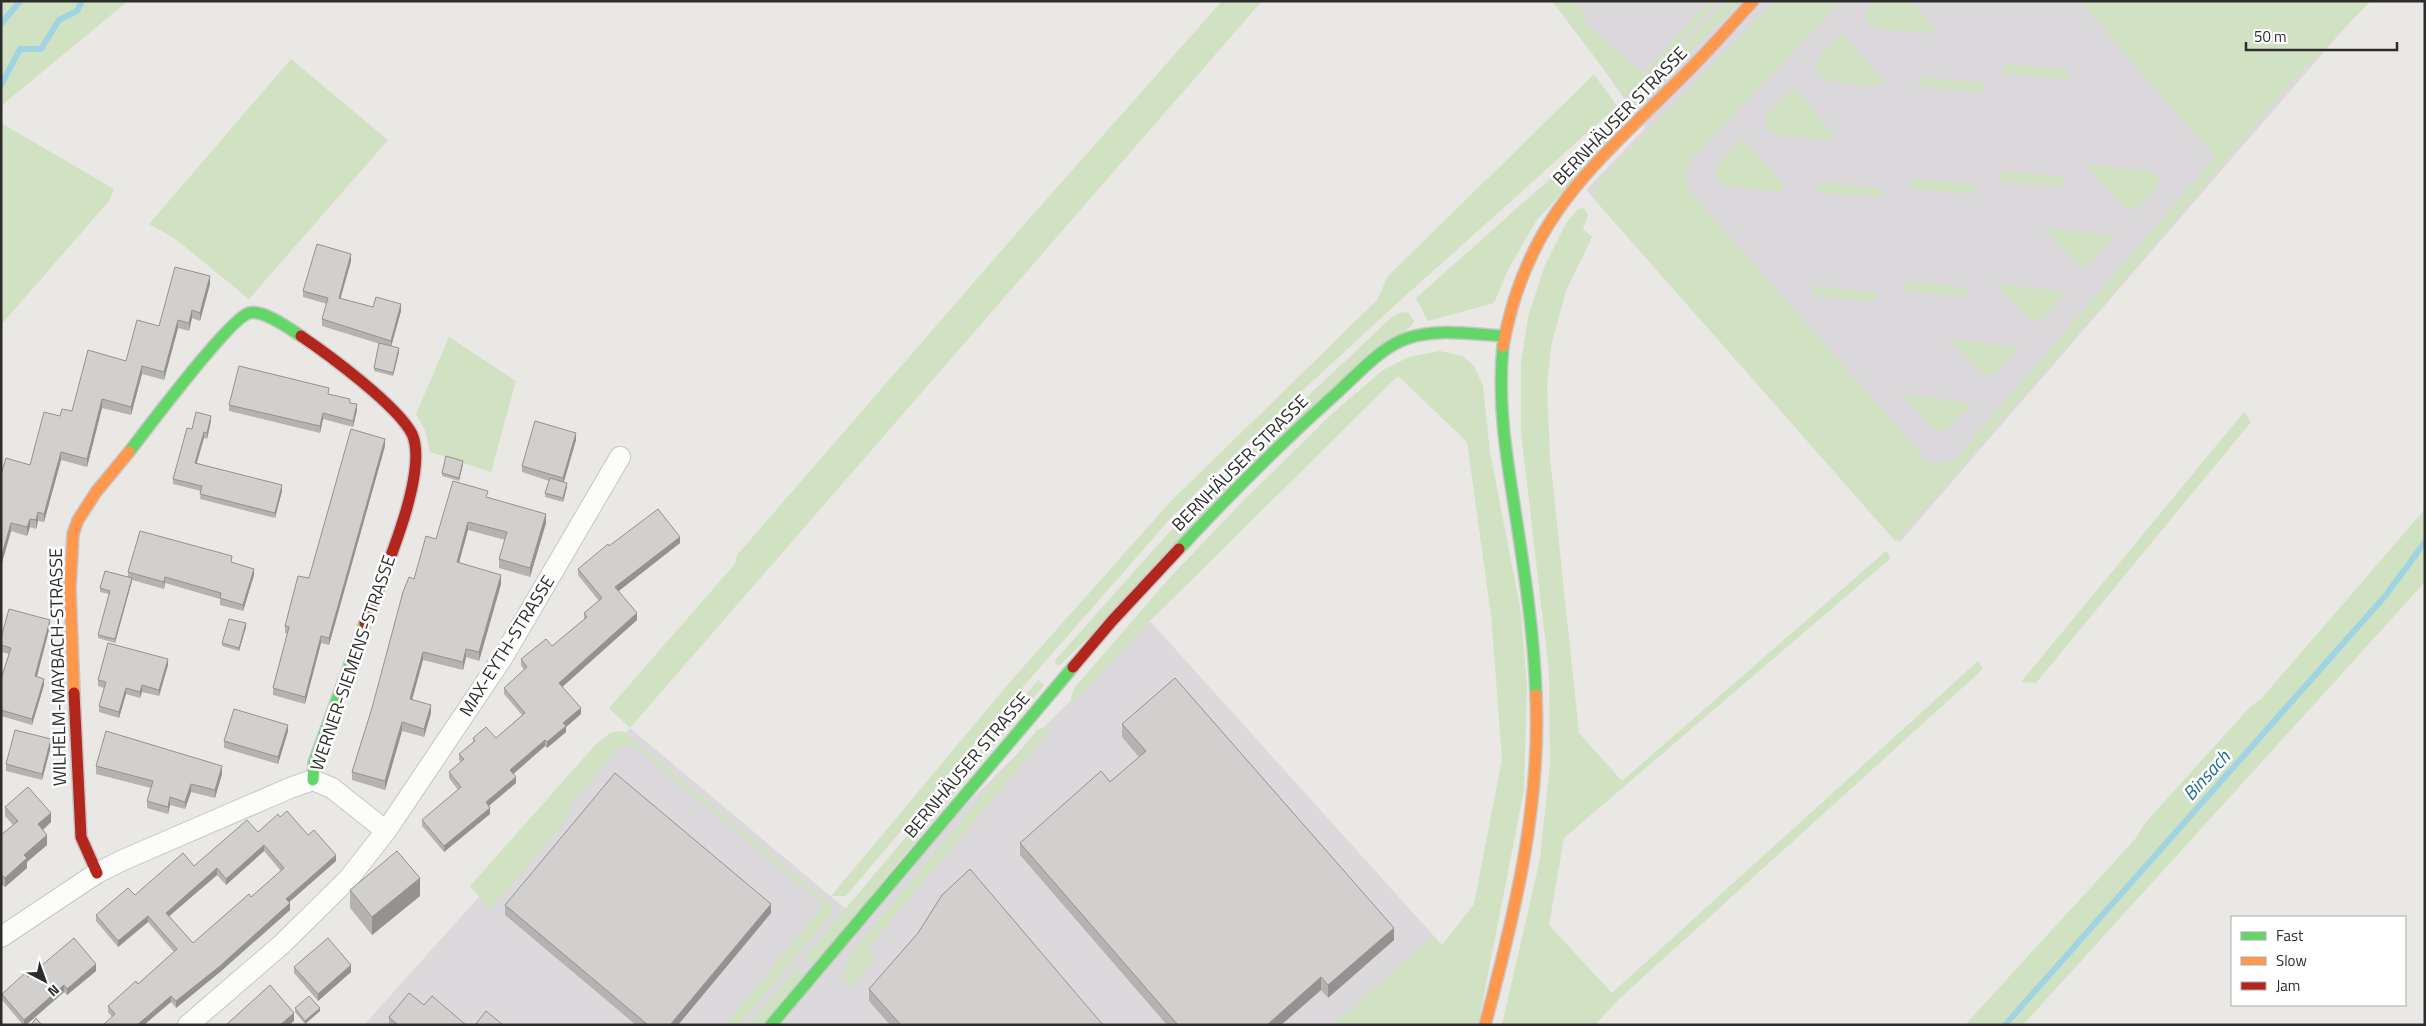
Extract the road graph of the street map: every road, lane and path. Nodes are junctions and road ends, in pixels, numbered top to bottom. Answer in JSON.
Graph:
{"nodes":[{"id":1,"x":1753,"y":1,"type":"edge"},
{"id":2,"x":252,"y":312,"type":"joint"},
{"id":3,"x":1503,"y":336,"type":"junction"},
{"id":4,"x":620,"y":457,"type":"dead end"},
{"id":5,"x":313,"y":780,"type":"junction"},
{"id":6,"x":386,"y":831,"type":"junction"},
{"id":7,"x":97,"y":873,"type":"junction"},
{"id":8,"x":1,"y":937,"type":"edge"},
{"id":9,"x":188,"y":1025,"type":"edge"},
{"id":10,"x":771,"y":1025,"type":"edge"},
{"id":11,"x":1485,"y":1025,"type":"edge"}],
"edges":[{"from":1,"to":3,"type":"street","name":"BERNHÄUSER STRASSE"},
{"from":2,"to":5,"type":"street","name":"WERNER-SIEMENS-STRASSE"},
{"from":2,"to":7,"type":"street","name":"WILHELM-MAYBACH-STRASSE"},
{"from":3,"to":10,"type":"street","name":"BERNHÄUSER STRASSE"},
{"from":3,"to":11,"type":"street"},
{"from":4,"to":6,"type":"street","name":"MAX-EYTH-STRASSE"},
{"from":5,"to":6,"type":"street"},
{"from":5,"to":7,"type":"street","name":"WERNER-SIEMENS-STRASSE"},
{"from":6,"to":9,"type":"street","name":"MAX-EYTH-STRASSE"},
{"from":7,"to":8,"type":"street","name":"WERNER-SIEMENS-STRASSE"}]}
